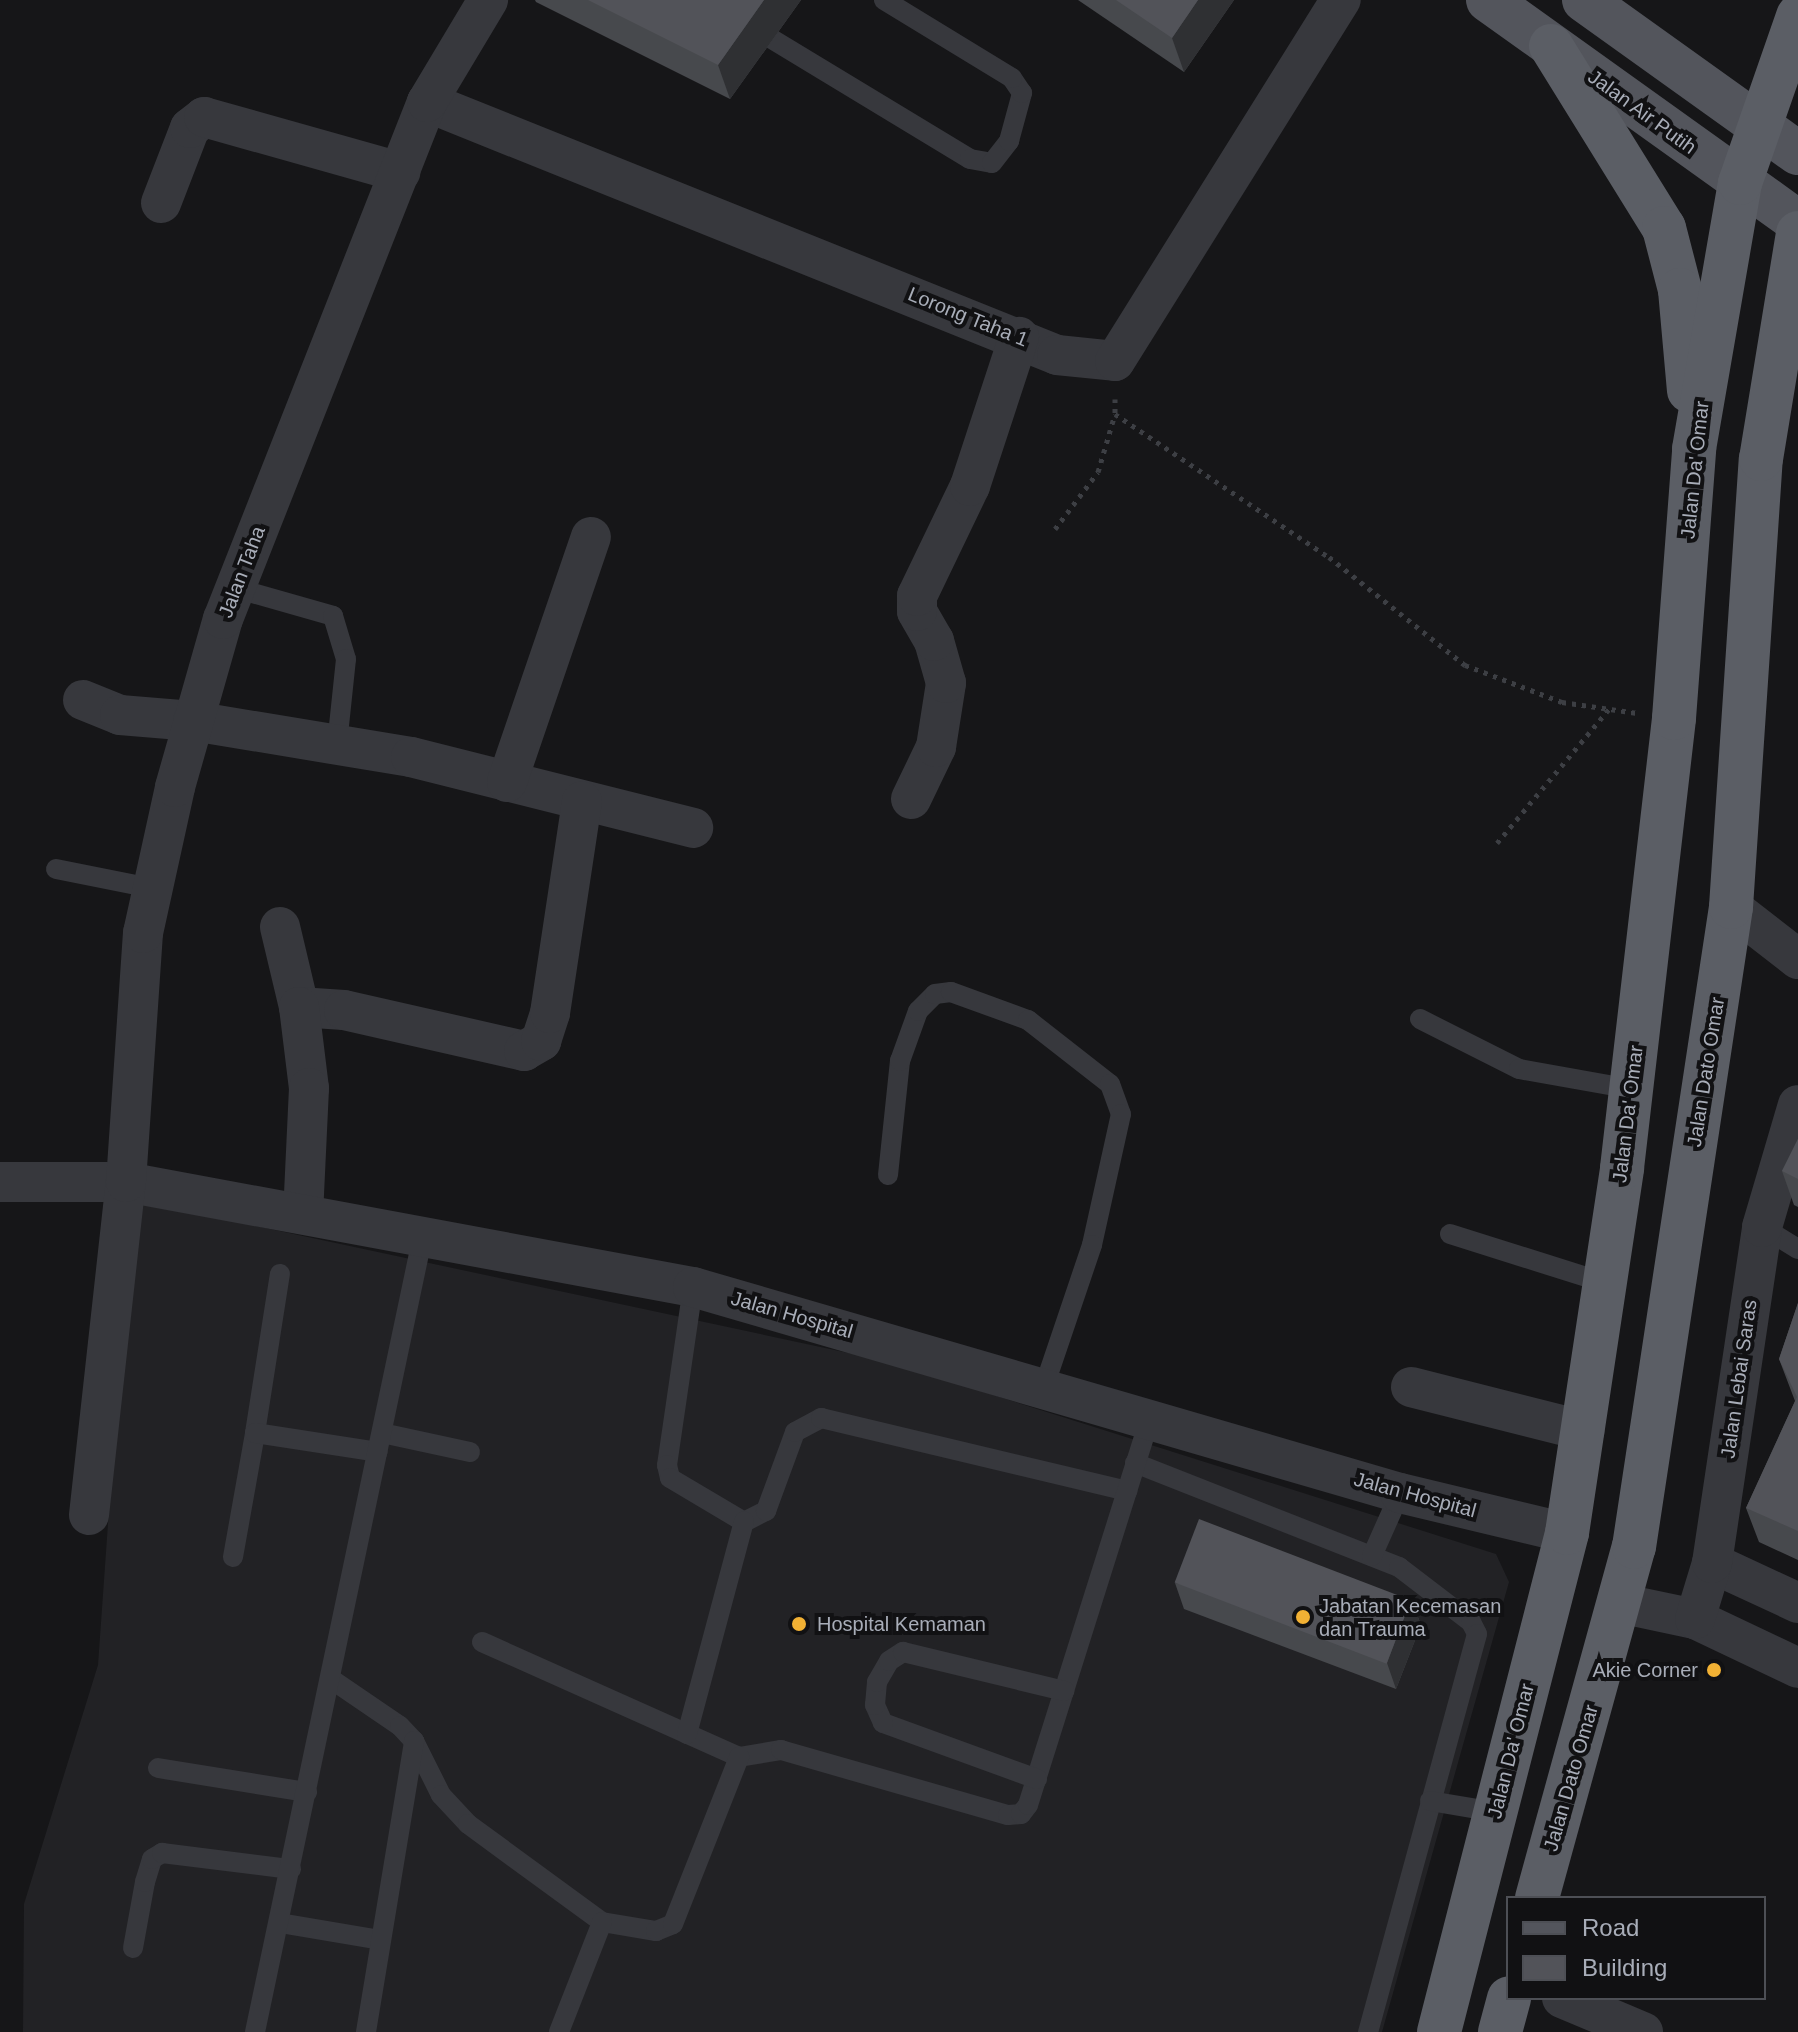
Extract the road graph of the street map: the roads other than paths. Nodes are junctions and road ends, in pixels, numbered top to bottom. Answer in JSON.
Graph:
{"nodes":[{"id":1,"x":488,"y":0,"type":"edge"},
{"id":2,"x":884,"y":0,"type":"edge"},
{"id":3,"x":1341,"y":0,"type":"edge"},
{"id":4,"x":1488,"y":0,"type":"edge"},
{"id":5,"x":1584,"y":0,"type":"edge"},
{"id":6,"x":774,"y":11,"type":"dead end"},
{"id":7,"x":1798,"y":16,"type":"edge"},
{"id":8,"x":1551,"y":46,"type":"junction"},
{"id":9,"x":427,"y":102,"type":"junction"},
{"id":10,"x":1759,"y":123,"type":"junction"},
{"id":11,"x":1798,"y":153,"type":"edge"},
{"id":12,"x":400,"y":172,"type":"junction"},
{"id":13,"x":1740,"y":183,"type":"junction"},
{"id":14,"x":161,"y":203,"type":"dead end"},
{"id":15,"x":1798,"y":222,"type":"edge"},
{"id":16,"x":1798,"y":233,"type":"edge"},
{"id":17,"x":1019,"y":337,"type":"junction"},
{"id":18,"x":1798,"y":418,"type":"edge"},
{"id":19,"x":1694,"y":449,"type":"junction"},
{"id":20,"x":1761,"y":459,"type":"junction"},
{"id":21,"x":591,"y":537,"type":"dead end"},
{"id":22,"x":235,"y":588,"type":"junction"},
{"id":23,"x":83,"y":700,"type":"dead end"},
{"id":24,"x":193,"y":721,"type":"junction"},
{"id":25,"x":337,"y":745,"type":"junction"},
{"id":26,"x":507,"y":782,"type":"junction"},
{"id":27,"x":911,"y":799,"type":"dead end"},
{"id":28,"x":582,"y":801,"type":"junction"},
{"id":29,"x":693,"y":828,"type":"dead end"},
{"id":30,"x":56,"y":869,"type":"dead end"},
{"id":31,"x":151,"y":888,"type":"junction"},
{"id":32,"x":1731,"y":907,"type":"junction"},
{"id":33,"x":280,"y":927,"type":"dead end"},
{"id":34,"x":1798,"y":959,"type":"edge"},
{"id":35,"x":299,"y":1007,"type":"junction"},
{"id":36,"x":1420,"y":1019,"type":"dead end"},
{"id":37,"x":1631,"y":1089,"type":"junction"},
{"id":38,"x":1798,"y":1105,"type":"edge"},
{"id":39,"x":888,"y":1175,"type":"dead end"},
{"id":40,"x":0,"y":1182,"type":"edge"},
{"id":41,"x":126,"y":1182,"type":"junction"},
{"id":42,"x":303,"y":1213,"type":"junction"},
{"id":43,"x":1762,"y":1227,"type":"junction"},
{"id":44,"x":1450,"y":1234,"type":"dead end"},
{"id":45,"x":423,"y":1235,"type":"junction"},
{"id":46,"x":1798,"y":1249,"type":"edge"},
{"id":47,"x":280,"y":1274,"type":"dead end"},
{"id":48,"x":1605,"y":1283,"type":"junction"},
{"id":49,"x":693,"y":1287,"type":"junction"},
{"id":50,"x":1044,"y":1387,"type":"junction"},
{"id":51,"x":1411,"y":1387,"type":"dead end"},
{"id":52,"x":1150,"y":1417,"type":"junction"},
{"id":53,"x":1585,"y":1431,"type":"junction"},
{"id":54,"x":255,"y":1433,"type":"junction"},
{"id":55,"x":380,"y":1443,"type":"junction"},
{"id":56,"x":470,"y":1452,"type":"dead end"},
{"id":57,"x":1135,"y":1463,"type":"junction"},
{"id":58,"x":1127,"y":1491,"type":"junction"},
{"id":59,"x":1400,"y":1493,"type":"junction"},
{"id":60,"x":89,"y":1515,"type":"dead end"},
{"id":61,"x":744,"y":1522,"type":"junction"},
{"id":62,"x":1567,"y":1533,"type":"junction"},
{"id":63,"x":1372,"y":1556,"type":"junction"},
{"id":64,"x":233,"y":1557,"type":"dead end"},
{"id":65,"x":1712,"y":1563,"type":"junction"},
{"id":66,"x":1619,"y":1603,"type":"junction"},
{"id":67,"x":1798,"y":1603,"type":"edge"},
{"id":68,"x":1695,"y":1619,"type":"junction"},
{"id":69,"x":482,"y":1642,"type":"dead end"},
{"id":70,"x":1798,"y":1668,"type":"edge"},
{"id":71,"x":331,"y":1679,"type":"junction"},
{"id":72,"x":1064,"y":1691,"type":"junction"},
{"id":73,"x":687,"y":1734,"type":"junction"},
{"id":74,"x":414,"y":1741,"type":"junction"},
{"id":75,"x":739,"y":1757,"type":"junction"},
{"id":76,"x":158,"y":1768,"type":"dead end"},
{"id":77,"x":1037,"y":1779,"type":"junction"},
{"id":78,"x":307,"y":1792,"type":"junction"},
{"id":79,"x":1430,"y":1801,"type":"junction"},
{"id":80,"x":1496,"y":1812,"type":"junction"},
{"id":81,"x":291,"y":1869,"type":"junction"},
{"id":82,"x":1538,"y":1896,"type":"edge"},
{"id":83,"x":602,"y":1922,"type":"junction"},
{"id":84,"x":280,"y":1923,"type":"junction"},
{"id":85,"x":381,"y":1940,"type":"junction"},
{"id":86,"x":133,"y":1948,"type":"dead end"},
{"id":87,"x":1508,"y":2000,"type":"edge"},
{"id":88,"x":1567,"y":2000,"type":"edge"},
{"id":89,"x":255,"y":2032,"type":"edge"},
{"id":90,"x":366,"y":2032,"type":"edge"},
{"id":91,"x":559,"y":2032,"type":"edge"},
{"id":92,"x":1368,"y":2032,"type":"edge"},
{"id":93,"x":1439,"y":2032,"type":"edge"},
{"id":94,"x":1500,"y":2032,"type":"edge"},
{"id":95,"x":1643,"y":2032,"type":"edge"}],
"edges":[{"from":1,"to":9,"type":"street","name":"Jalan Taha"},
{"from":2,"to":6,"type":"lane"},
{"from":3,"to":17,"type":"street","name":"Lorong Taha 1"},
{"from":4,"to":8,"type":"main road","name":"Jalan Air Putih"},
{"from":5,"to":10,"type":"main road"},
{"from":7,"to":10,"type":"highway","name":"Jalan Da' Omar"},
{"from":8,"to":13,"type":"main road","name":"Jalan Air Putih"},
{"from":8,"to":19,"type":"highway"},
{"from":9,"to":12,"type":"street","name":"Jalan Taha"},
{"from":9,"to":17,"type":"street","name":"Lorong Taha 1"},
{"from":10,"to":11,"type":"main road"},
{"from":10,"to":13,"type":"highway","name":"Jalan Da' Omar"},
{"from":12,"to":14,"type":"street"},
{"from":12,"to":22,"type":"street","name":"Jalan Taha"},
{"from":13,"to":15,"type":"main road","name":"Jalan Air Putih"},
{"from":13,"to":19,"type":"highway","name":"Jalan Da' Omar"},
{"from":16,"to":20,"type":"highway","name":"Jalan Dato Omar"},
{"from":17,"to":27,"type":"street"},
{"from":18,"to":20,"type":"highway"},
{"from":19,"to":37,"type":"highway","name":"Jalan Da' Omar"},
{"from":20,"to":32,"type":"highway","name":"Jalan Dato Omar"},
{"from":21,"to":26,"type":"street"},
{"from":22,"to":24,"type":"street","name":"Jalan Taha"},
{"from":22,"to":25,"type":"lane"},
{"from":23,"to":24,"type":"street"},
{"from":24,"to":25,"type":"street"},
{"from":24,"to":31,"type":"street","name":"Jalan Taha"},
{"from":25,"to":26,"type":"street"},
{"from":26,"to":28,"type":"street"},
{"from":28,"to":29,"type":"street"},
{"from":28,"to":35,"type":"street"},
{"from":30,"to":31,"type":"lane"},
{"from":31,"to":41,"type":"street","name":"Jalan Taha"},
{"from":32,"to":34,"type":"street"},
{"from":32,"to":66,"type":"highway","name":"Jalan Dato Omar"},
{"from":33,"to":35,"type":"street"},
{"from":35,"to":42,"type":"street"},
{"from":36,"to":37,"type":"lane"},
{"from":37,"to":48,"type":"highway","name":"Jalan Da' Omar"},
{"from":38,"to":43,"type":"street","name":"Jalan Lebai Saras"},
{"from":39,"to":50,"type":"lane"},
{"from":40,"to":41,"type":"street","name":"Jalan Hospital"},
{"from":41,"to":42,"type":"street","name":"Jalan Hospital"},
{"from":41,"to":60,"type":"street","name":"Jalan Taha"},
{"from":42,"to":45,"type":"street","name":"Jalan Hospital"},
{"from":43,"to":46,"type":"lane"},
{"from":43,"to":65,"type":"street","name":"Jalan Lebai Saras"},
{"from":44,"to":48,"type":"lane"},
{"from":45,"to":49,"type":"street","name":"Jalan Hospital"},
{"from":45,"to":55,"type":"lane"},
{"from":47,"to":54,"type":"lane"},
{"from":48,"to":53,"type":"highway","name":"Jalan Da' Omar"},
{"from":49,"to":50,"type":"street","name":"Jalan Hospital"},
{"from":49,"to":61,"type":"lane"},
{"from":50,"to":52,"type":"street","name":"Jalan Hospital"},
{"from":51,"to":53,"type":"street"},
{"from":52,"to":57,"type":"lane"},
{"from":52,"to":59,"type":"street","name":"Jalan Hospital"},
{"from":53,"to":62,"type":"highway","name":"Jalan Da' Omar"},
{"from":54,"to":55,"type":"lane"},
{"from":54,"to":64,"type":"lane"},
{"from":55,"to":56,"type":"lane"},
{"from":55,"to":71,"type":"lane"},
{"from":57,"to":58,"type":"lane"},
{"from":57,"to":63,"type":"lane"},
{"from":58,"to":61,"type":"lane"},
{"from":58,"to":72,"type":"lane"},
{"from":59,"to":62,"type":"street","name":"Jalan Hospital"},
{"from":59,"to":63,"type":"lane"},
{"from":61,"to":73,"type":"lane"},
{"from":62,"to":80,"type":"highway","name":"Jalan Da' Omar"},
{"from":63,"to":79,"type":"lane"},
{"from":65,"to":67,"type":"street"},
{"from":65,"to":68,"type":"street","name":"Jalan Lebai Saras"},
{"from":66,"to":68,"type":"street"},
{"from":66,"to":82,"type":"highway","name":"Jalan Dato Omar"},
{"from":68,"to":70,"type":"street"},
{"from":69,"to":73,"type":"lane"},
{"from":71,"to":74,"type":"lane"},
{"from":71,"to":78,"type":"lane"},
{"from":72,"to":77,"type":"lane"},
{"from":72,"to":77,"type":"lane"},
{"from":73,"to":75,"type":"lane"},
{"from":74,"to":83,"type":"lane"},
{"from":74,"to":85,"type":"lane"},
{"from":75,"to":77,"type":"lane"},
{"from":75,"to":83,"type":"lane"},
{"from":76,"to":78,"type":"lane"},
{"from":78,"to":81,"type":"lane"},
{"from":79,"to":80,"type":"lane"},
{"from":79,"to":92,"type":"lane"},
{"from":80,"to":93,"type":"highway","name":"Jalan Da' Omar"},
{"from":81,"to":84,"type":"lane"},
{"from":81,"to":86,"type":"lane"},
{"from":83,"to":91,"type":"lane"},
{"from":84,"to":85,"type":"lane"},
{"from":84,"to":89,"type":"lane"},
{"from":85,"to":90,"type":"lane"},
{"from":87,"to":94,"type":"highway"},
{"from":88,"to":95,"type":"street"}]}
